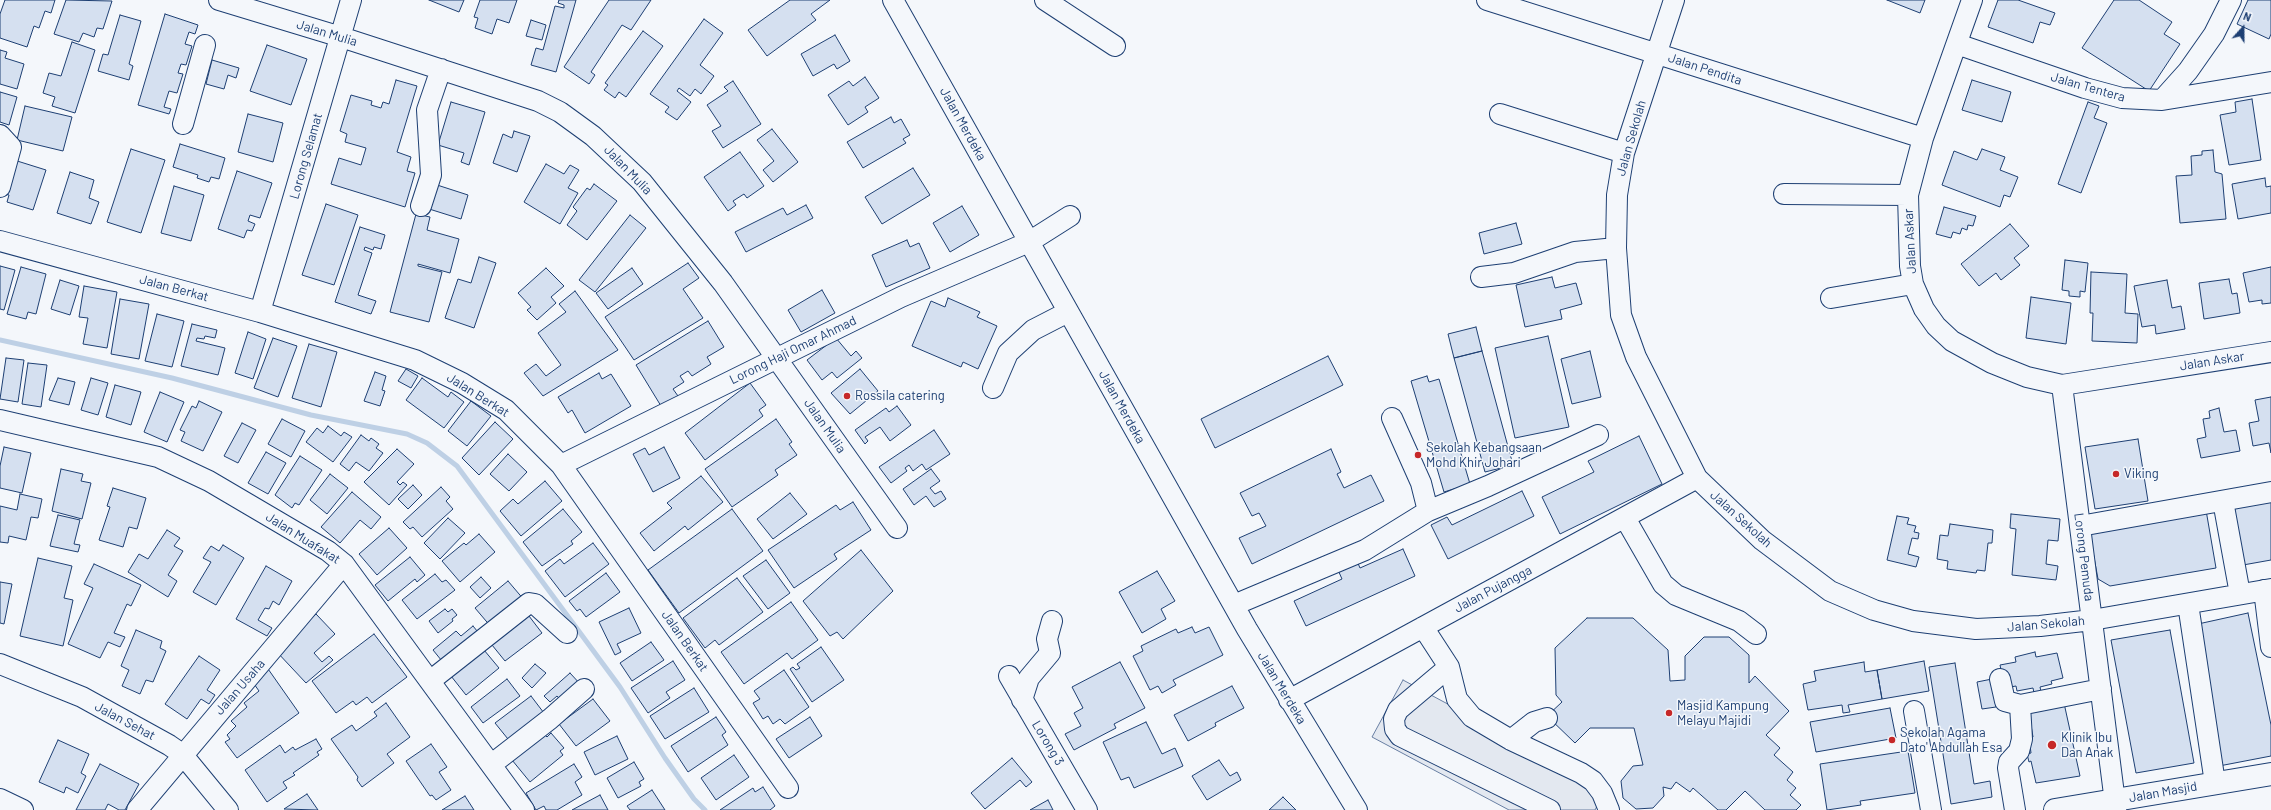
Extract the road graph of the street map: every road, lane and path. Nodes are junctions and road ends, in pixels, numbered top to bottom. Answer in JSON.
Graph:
{"nodes":[{"id":1,"x":219,"y":0,"type":"edge"},
{"id":2,"x":351,"y":0,"type":"edge"},
{"id":3,"x":893,"y":0,"type":"edge"},
{"id":4,"x":1046,"y":0,"type":"edge"},
{"id":5,"x":1487,"y":0,"type":"edge"},
{"id":6,"x":1674,"y":0,"type":"edge"},
{"id":7,"x":1972,"y":0,"type":"edge"},
{"id":8,"x":2231,"y":0,"type":"edge"},
{"id":9,"x":341,"y":37,"type":"junction"},
{"id":10,"x":1957,"y":44,"type":"junction"},
{"id":11,"x":205,"y":45,"type":"dead end"},
{"id":12,"x":1115,"y":46,"type":"dead end"},
{"id":13,"x":1657,"y":54,"type":"junction"},
{"id":14,"x":440,"y":69,"type":"junction"},
{"id":15,"x":2271,"y":82,"type":"edge"},
{"id":16,"x":2162,"y":100,"type":"junction"},
{"id":17,"x":1500,"y":114,"type":"dead end"},
{"id":18,"x":183,"y":124,"type":"dead end"},
{"id":19,"x":0,"y":135,"type":"edge"},
{"id":20,"x":1923,"y":138,"type":"junction"},
{"id":21,"x":1624,"y":153,"type":"junction"},
{"id":22,"x":0,"y":187,"type":"edge"},
{"id":23,"x":1784,"y":194,"type":"dead end"},
{"id":24,"x":1908,"y":195,"type":"junction"},
{"id":25,"x":420,"y":206,"type":"dead end"},
{"id":26,"x":1070,"y":216,"type":"dead end"},
{"id":27,"x":0,"y":241,"type":"edge"},
{"id":28,"x":1029,"y":242,"type":"junction"},
{"id":29,"x":1616,"y":248,"type":"junction"},
{"id":30,"x":1482,"y":277,"type":"dead end"},
{"id":31,"x":1913,"y":284,"type":"junction"},
{"id":32,"x":1831,"y":298,"type":"dead end"},
{"id":33,"x":260,"y":312,"type":"junction"},
{"id":34,"x":1068,"y":312,"type":"junction"},
{"id":35,"x":2271,"y":352,"type":"edge"},
{"id":36,"x":777,"y":357,"type":"junction"},
{"id":37,"x":2062,"y":385,"type":"junction"},
{"id":38,"x":993,"y":388,"type":"dead end"},
{"id":39,"x":1392,"y":418,"type":"dead end"},
{"id":40,"x":0,"y":420,"type":"edge"},
{"id":41,"x":1598,"y":435,"type":"dead end"},
{"id":42,"x":561,"y":465,"type":"junction"},
{"id":43,"x":1697,"y":478,"type":"junction"},
{"id":44,"x":2271,"y":492,"type":"edge"},
{"id":45,"x":2223,"y":501,"type":"junction"},
{"id":46,"x":1428,"y":511,"type":"junction"},
{"id":47,"x":1625,"y":518,"type":"junction"},
{"id":48,"x":2080,"y":526,"type":"junction"},
{"id":49,"x":897,"y":528,"type":"dead end"},
{"id":50,"x":344,"y":564,"type":"junction"},
{"id":51,"x":2267,"y":589,"type":"edge"},
{"id":52,"x":2240,"y":594,"type":"junction"},
{"id":53,"x":2188,"y":604,"type":"junction"},
{"id":54,"x":1234,"y":605,"type":"junction"},
{"id":55,"x":2092,"y":620,"type":"junction"},
{"id":56,"x":1052,"y":621,"type":"dead end"},
{"id":57,"x":1423,"y":627,"type":"junction"},
{"id":58,"x":567,"y":633,"type":"dead end"},
{"id":59,"x":1756,"y":634,"type":"dead end"},
{"id":60,"x":2271,"y":647,"type":"edge"},
{"id":61,"x":0,"y":664,"type":"edge"},
{"id":62,"x":1449,"y":667,"type":"junction"},
{"id":63,"x":1009,"y":676,"type":"dead end"},
{"id":64,"x":2000,"y":679,"type":"dead end"},
{"id":65,"x":430,"y":681,"type":"junction"},
{"id":66,"x":584,"y":689,"type":"dead end"},
{"id":67,"x":2101,"y":689,"type":"junction"},
{"id":68,"x":1022,"y":700,"type":"junction"},
{"id":69,"x":1289,"y":700,"type":"junction"},
{"id":70,"x":2020,"y":705,"type":"junction"},
{"id":71,"x":1914,"y":711,"type":"dead end"},
{"id":72,"x":1548,"y":718,"type":"dead end"},
{"id":73,"x":1511,"y":740,"type":"junction"},
{"id":74,"x":182,"y":754,"type":"junction"},
{"id":75,"x":492,"y":764,"type":"junction"},
{"id":76,"x":2271,"y":774,"type":"edge"},
{"id":77,"x":2215,"y":783,"type":"junction"},
{"id":78,"x":788,"y":788,"type":"dead end"},
{"id":79,"x":0,"y":799,"type":"edge"},
{"id":80,"x":2116,"y":805,"type":"edge"},
{"id":81,"x":23,"y":810,"type":"edge"},
{"id":82,"x":137,"y":810,"type":"edge"},
{"id":83,"x":228,"y":810,"type":"edge"},
{"id":84,"x":524,"y":810,"type":"edge"},
{"id":85,"x":1087,"y":810,"type":"edge"},
{"id":86,"x":1357,"y":810,"type":"edge"},
{"id":87,"x":1550,"y":810,"type":"edge"},
{"id":88,"x":1609,"y":810,"type":"edge"},
{"id":89,"x":1931,"y":810,"type":"edge"},
{"id":90,"x":2015,"y":810,"type":"edge"},
{"id":91,"x":2055,"y":810,"type":"edge"}],
"edges":[{"from":1,"to":9,"type":"street","name":"Jalan Mulia"},
{"from":2,"to":9,"type":"street","name":"Lorong Selamat"},
{"from":3,"to":28,"type":"street","name":"Jalan Merdeka"},
{"from":4,"to":12,"type":"street"},
{"from":5,"to":13,"type":"street","name":"Jalan Pendita"},
{"from":6,"to":13,"type":"street","name":"Jalan Sekolah"},
{"from":7,"to":10,"type":"street","name":"Jalan Askar"},
{"from":8,"to":16,"type":"street"},
{"from":9,"to":14,"type":"street","name":"Jalan Mulia"},
{"from":9,"to":33,"type":"street","name":"Lorong Selamat"},
{"from":10,"to":16,"type":"street","name":"Jalan Tentera"},
{"from":10,"to":20,"type":"street","name":"Jalan Askar"},
{"from":11,"to":18,"type":"street"},
{"from":13,"to":20,"type":"street","name":"Jalan Pendita"},
{"from":13,"to":21,"type":"street","name":"Jalan Sekolah"},
{"from":14,"to":25,"type":"street"},
{"from":14,"to":36,"type":"street","name":"Jalan Mulia"},
{"from":15,"to":16,"type":"street","name":"Jalan Tentera"},
{"from":17,"to":21,"type":"street"},
{"from":19,"to":22,"type":"street"},
{"from":20,"to":24,"type":"street","name":"Jalan Askar"},
{"from":21,"to":29,"type":"street","name":"Jalan Sekolah"},
{"from":23,"to":24,"type":"street"},
{"from":24,"to":31,"type":"street","name":"Jalan Askar"},
{"from":26,"to":28,"type":"street","name":"Lorong Haji Omar Ahmad"},
{"from":27,"to":33,"type":"street","name":"Jalan Berkat"},
{"from":28,"to":34,"type":"street","name":"Jalan Merdeka"},
{"from":28,"to":36,"type":"street","name":"Lorong Haji Omar Ahmad"},
{"from":29,"to":30,"type":"street"},
{"from":29,"to":43,"type":"street","name":"Jalan Sekolah"},
{"from":31,"to":32,"type":"street"},
{"from":31,"to":37,"type":"street","name":"Jalan Askar"},
{"from":33,"to":42,"type":"street","name":"Jalan Berkat"},
{"from":34,"to":38,"type":"street"},
{"from":34,"to":54,"type":"street","name":"Jalan Merdeka"},
{"from":35,"to":37,"type":"street","name":"Jalan Askar"},
{"from":36,"to":42,"type":"street","name":"Lorong Haji Omar Ahmad"},
{"from":36,"to":49,"type":"street","name":"Jalan Mulia"},
{"from":37,"to":48,"type":"street","name":"Lorong Pemuda"},
{"from":39,"to":46,"type":"street"},
{"from":40,"to":50,"type":"street","name":"Jalan Muafakat"},
{"from":41,"to":46,"type":"street"},
{"from":42,"to":78,"type":"street","name":"Jalan Berkat"},
{"from":43,"to":47,"type":"street","name":"Jalan Pujangga"},
{"from":43,"to":55,"type":"street","name":"Jalan Sekolah"},
{"from":44,"to":45,"type":"street"},
{"from":45,"to":48,"type":"street"},
{"from":45,"to":52,"type":"street"},
{"from":46,"to":54,"type":"street"},
{"from":47,"to":57,"type":"street","name":"Jalan Pujangga"},
{"from":47,"to":59,"type":"street"},
{"from":48,"to":55,"type":"street","name":"Lorong Pemuda"},
{"from":50,"to":65,"type":"street","name":"Jalan Muafakat"},
{"from":50,"to":74,"type":"street","name":"Jalan Usaha"},
{"from":51,"to":52,"type":"street","name":"Jalan Sekolah"},
{"from":51,"to":60,"type":"street"},
{"from":52,"to":53,"type":"street","name":"Jalan Sekolah"},
{"from":53,"to":55,"type":"street","name":"Jalan Sekolah"},
{"from":53,"to":77,"type":"street"},
{"from":54,"to":69,"type":"street","name":"Jalan Merdeka"},
{"from":55,"to":67,"type":"street","name":"Lorong Pemuda"},
{"from":56,"to":68,"type":"street"},
{"from":57,"to":62,"type":"street"},
{"from":57,"to":69,"type":"street","name":"Jalan Pujangga"},
{"from":58,"to":65,"type":"street"},
{"from":61,"to":74,"type":"street","name":"Jalan Sehat"},
{"from":62,"to":73,"type":"street"},
{"from":62,"to":87,"type":"street"},
{"from":63,"to":68,"type":"street","name":"Lorong 3"},
{"from":64,"to":70,"type":"street"},
{"from":65,"to":75,"type":"street","name":"Jalan Muafakat"},
{"from":66,"to":75,"type":"street"},
{"from":67,"to":70,"type":"street"},
{"from":67,"to":80,"type":"street","name":"Lorong Pemuda"},
{"from":68,"to":85,"type":"street","name":"Lorong 3"},
{"from":69,"to":86,"type":"street","name":"Jalan Merdeka"},
{"from":70,"to":90,"type":"street"},
{"from":71,"to":89,"type":"street"},
{"from":72,"to":73,"type":"street"},
{"from":73,"to":88,"type":"street"},
{"from":74,"to":82,"type":"street","name":"Jalan Usaha"},
{"from":74,"to":83,"type":"street","name":"Jalan Sehat"},
{"from":75,"to":84,"type":"street","name":"Jalan Muafakat"},
{"from":76,"to":77,"type":"main road","name":"Jalan Masjid"},
{"from":77,"to":80,"type":"main road","name":"Jalan Masjid"},
{"from":79,"to":81,"type":"street"},
{"from":80,"to":91,"type":"main road","name":"Jalan Masjid"}]}
